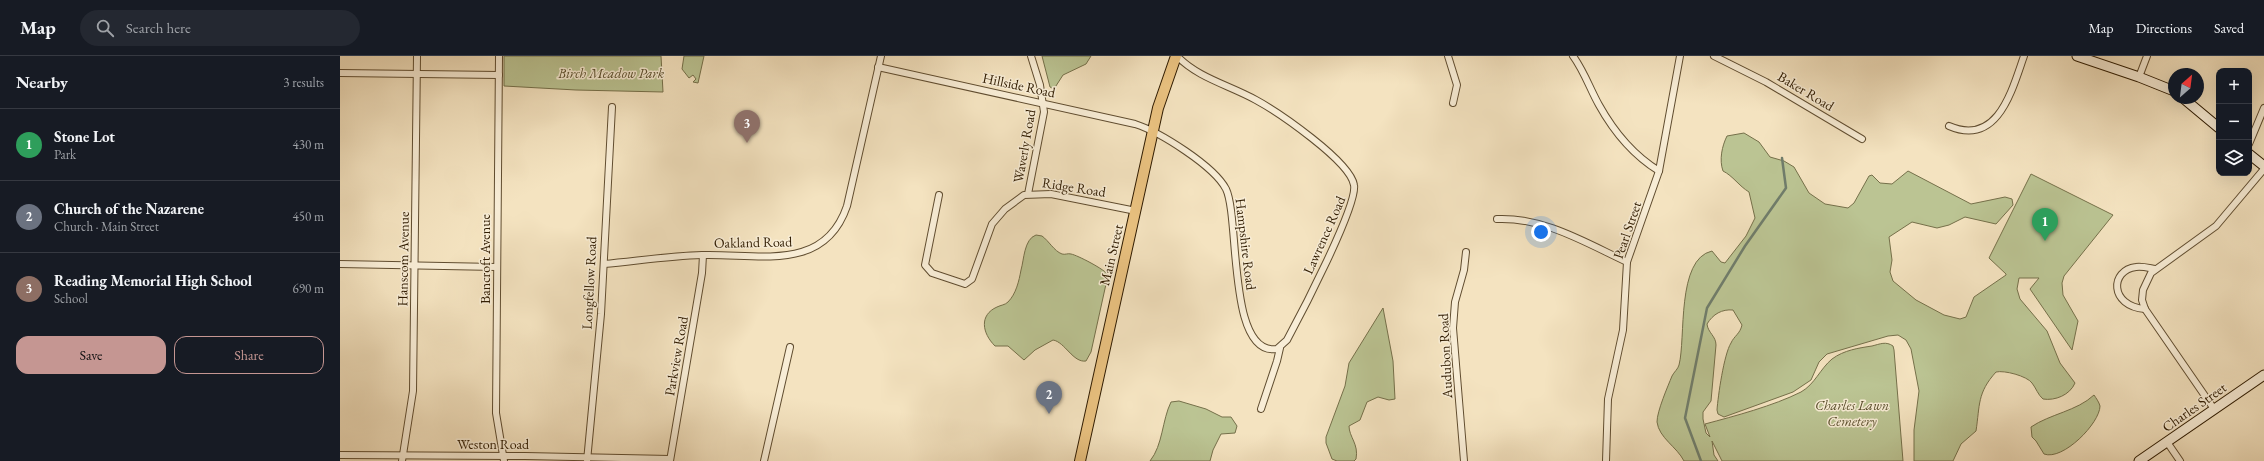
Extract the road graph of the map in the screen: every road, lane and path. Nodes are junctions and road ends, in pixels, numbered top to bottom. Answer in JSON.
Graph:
{"nodes":[{"id":1,"x":418,"y":56,"type":"edge"},
{"id":2,"x":499,"y":56,"type":"edge"},
{"id":3,"x":881,"y":56,"type":"edge"},
{"id":4,"x":1031,"y":56,"type":"edge"},
{"id":5,"x":1176,"y":56,"type":"edge"},
{"id":6,"x":1448,"y":56,"type":"edge"},
{"id":7,"x":1573,"y":56,"type":"edge"},
{"id":8,"x":1680,"y":56,"type":"edge"},
{"id":9,"x":1714,"y":56,"type":"edge"},
{"id":10,"x":2024,"y":56,"type":"edge"},
{"id":11,"x":2077,"y":56,"type":"edge"},
{"id":12,"x":2147,"y":56,"type":"edge"},
{"id":13,"x":878,"y":67,"type":"junction"},
{"id":14,"x":340,"y":73,"type":"edge"},
{"id":15,"x":417,"y":73,"type":"junction"},
{"id":16,"x":499,"y":75,"type":"junction"},
{"id":17,"x":2139,"y":77,"type":"junction"},
{"id":18,"x":2168,"y":89,"type":"edge"},
{"id":19,"x":1044,"y":103,"type":"junction"},
{"id":20,"x":1453,"y":103,"type":"dead end"},
{"id":21,"x":2190,"y":104,"type":"edge"},
{"id":22,"x":612,"y":107,"type":"dead end"},
{"id":23,"x":2264,"y":108,"type":"edge"},
{"id":24,"x":1949,"y":126,"type":"dead end"},
{"id":25,"x":2216,"y":126,"type":"edge"},
{"id":26,"x":1153,"y":132,"type":"junction"},
{"id":27,"x":1862,"y":140,"type":"dead end"},
{"id":28,"x":2251,"y":140,"type":"edge"},
{"id":29,"x":2252,"y":157,"type":"edge"},
{"id":30,"x":2264,"y":168,"type":"edge"},
{"id":31,"x":1660,"y":170,"type":"junction"},
{"id":32,"x":1028,"y":194,"type":"junction"},
{"id":33,"x":939,"y":195,"type":"dead end"},
{"id":34,"x":1136,"y":211,"type":"junction"},
{"id":35,"x":1497,"y":219,"type":"dead end"},
{"id":36,"x":1466,"y":252,"type":"dead end"},
{"id":37,"x":703,"y":255,"type":"junction"},
{"id":38,"x":1627,"y":262,"type":"junction"},
{"id":39,"x":340,"y":264,"type":"edge"},
{"id":40,"x":604,"y":264,"type":"junction"},
{"id":41,"x":415,"y":265,"type":"junction"},
{"id":42,"x":496,"y":266,"type":"junction"},
{"id":43,"x":2155,"y":269,"type":"junction"},
{"id":44,"x":2145,"y":309,"type":"junction"},
{"id":45,"x":790,"y":346,"type":"dead end"},
{"id":46,"x":1280,"y":348,"type":"junction"},
{"id":47,"x":2264,"y":375,"type":"edge"},
{"id":48,"x":1260,"y":409,"type":"dead end"},
{"id":49,"x":2214,"y":409,"type":"junction"},
{"id":50,"x":2167,"y":442,"type":"junction"},
{"id":51,"x":340,"y":455,"type":"edge"},
{"id":52,"x":402,"y":458,"type":"edge"},
{"id":53,"x":503,"y":459,"type":"edge"},
{"id":54,"x":587,"y":459,"type":"edge"},
{"id":55,"x":670,"y":460,"type":"edge"},
{"id":56,"x":764,"y":461,"type":"edge"},
{"id":57,"x":1080,"y":461,"type":"edge"},
{"id":58,"x":1464,"y":461,"type":"edge"},
{"id":59,"x":1606,"y":461,"type":"edge"},
{"id":60,"x":2139,"y":461,"type":"edge"},
{"id":61,"x":2180,"y":461,"type":"edge"}],
"edges":[{"from":1,"to":15,"type":"street","name":"Hanscom Avenue"},
{"from":2,"to":16,"type":"street","name":"Bancroft Avenue"},
{"from":3,"to":13,"type":"street","name":"Oakland Road"},
{"from":4,"to":19,"type":"street","name":"Waverly Road"},
{"from":5,"to":26,"type":"main road","name":"Main Street"},
{"from":5,"to":46,"type":"street","name":"Lawrence Road"},
{"from":6,"to":20,"type":"street"},
{"from":7,"to":31,"type":"street"},
{"from":8,"to":31,"type":"street","name":"Pearl Street"},
{"from":9,"to":27,"type":"street","name":"Baker Road"},
{"from":10,"to":24,"type":"street"},
{"from":11,"to":17,"type":"street"},
{"from":12,"to":17,"type":"street"},
{"from":13,"to":19,"type":"street","name":"Hillside Road"},
{"from":13,"to":37,"type":"street","name":"Oakland Road"},
{"from":14,"to":15,"type":"street"},
{"from":15,"to":16,"type":"street"},
{"from":15,"to":41,"type":"street","name":"Hanscom Avenue"},
{"from":16,"to":42,"type":"street","name":"Bancroft Avenue"},
{"from":17,"to":18,"type":"street"},
{"from":19,"to":26,"type":"street","name":"Hillside Road"},
{"from":19,"to":32,"type":"street","name":"Waverly Road"},
{"from":21,"to":25,"type":"street"},
{"from":22,"to":40,"type":"street","name":"Longfellow Road"},
{"from":23,"to":28,"type":"street"},
{"from":26,"to":34,"type":"main road","name":"Main Street"},
{"from":26,"to":46,"type":"street","name":"Hampshire Road"},
{"from":29,"to":30,"type":"street"},
{"from":30,"to":43,"type":"street"},
{"from":31,"to":38,"type":"street","name":"Pearl Street"},
{"from":32,"to":33,"type":"street","name":"Ridge Road"},
{"from":32,"to":34,"type":"street","name":"Ridge Road"},
{"from":34,"to":57,"type":"main road","name":"Main Street"},
{"from":35,"to":38,"type":"street"},
{"from":36,"to":58,"type":"street","name":"Audubon Road"},
{"from":37,"to":40,"type":"street","name":"Oakland Road"},
{"from":37,"to":55,"type":"street","name":"Parkview Road"},
{"from":38,"to":59,"type":"street","name":"Pearl Street"},
{"from":39,"to":41,"type":"street"},
{"from":40,"to":54,"type":"street","name":"Longfellow Road"},
{"from":41,"to":42,"type":"street"},
{"from":41,"to":52,"type":"street","name":"Hanscom Avenue"},
{"from":42,"to":53,"type":"street","name":"Bancroft Avenue"},
{"from":43,"to":44,"type":"street"},
{"from":43,"to":44,"type":"street"},
{"from":44,"to":49,"type":"street"},
{"from":45,"to":56,"type":"street"},
{"from":46,"to":48,"type":"street","name":"Lawrence Road"},
{"from":47,"to":49,"type":"street","name":"Charles Street"},
{"from":49,"to":50,"type":"street","name":"Charles Street"},
{"from":50,"to":60,"type":"street","name":"Charles Street"},
{"from":50,"to":61,"type":"street"},
{"from":51,"to":52,"type":"street","name":"Weston Road"},
{"from":52,"to":53,"type":"street","name":"Weston Road"},
{"from":53,"to":54,"type":"street","name":"Weston Road"},
{"from":54,"to":55,"type":"street","name":"Weston Road"}]}
